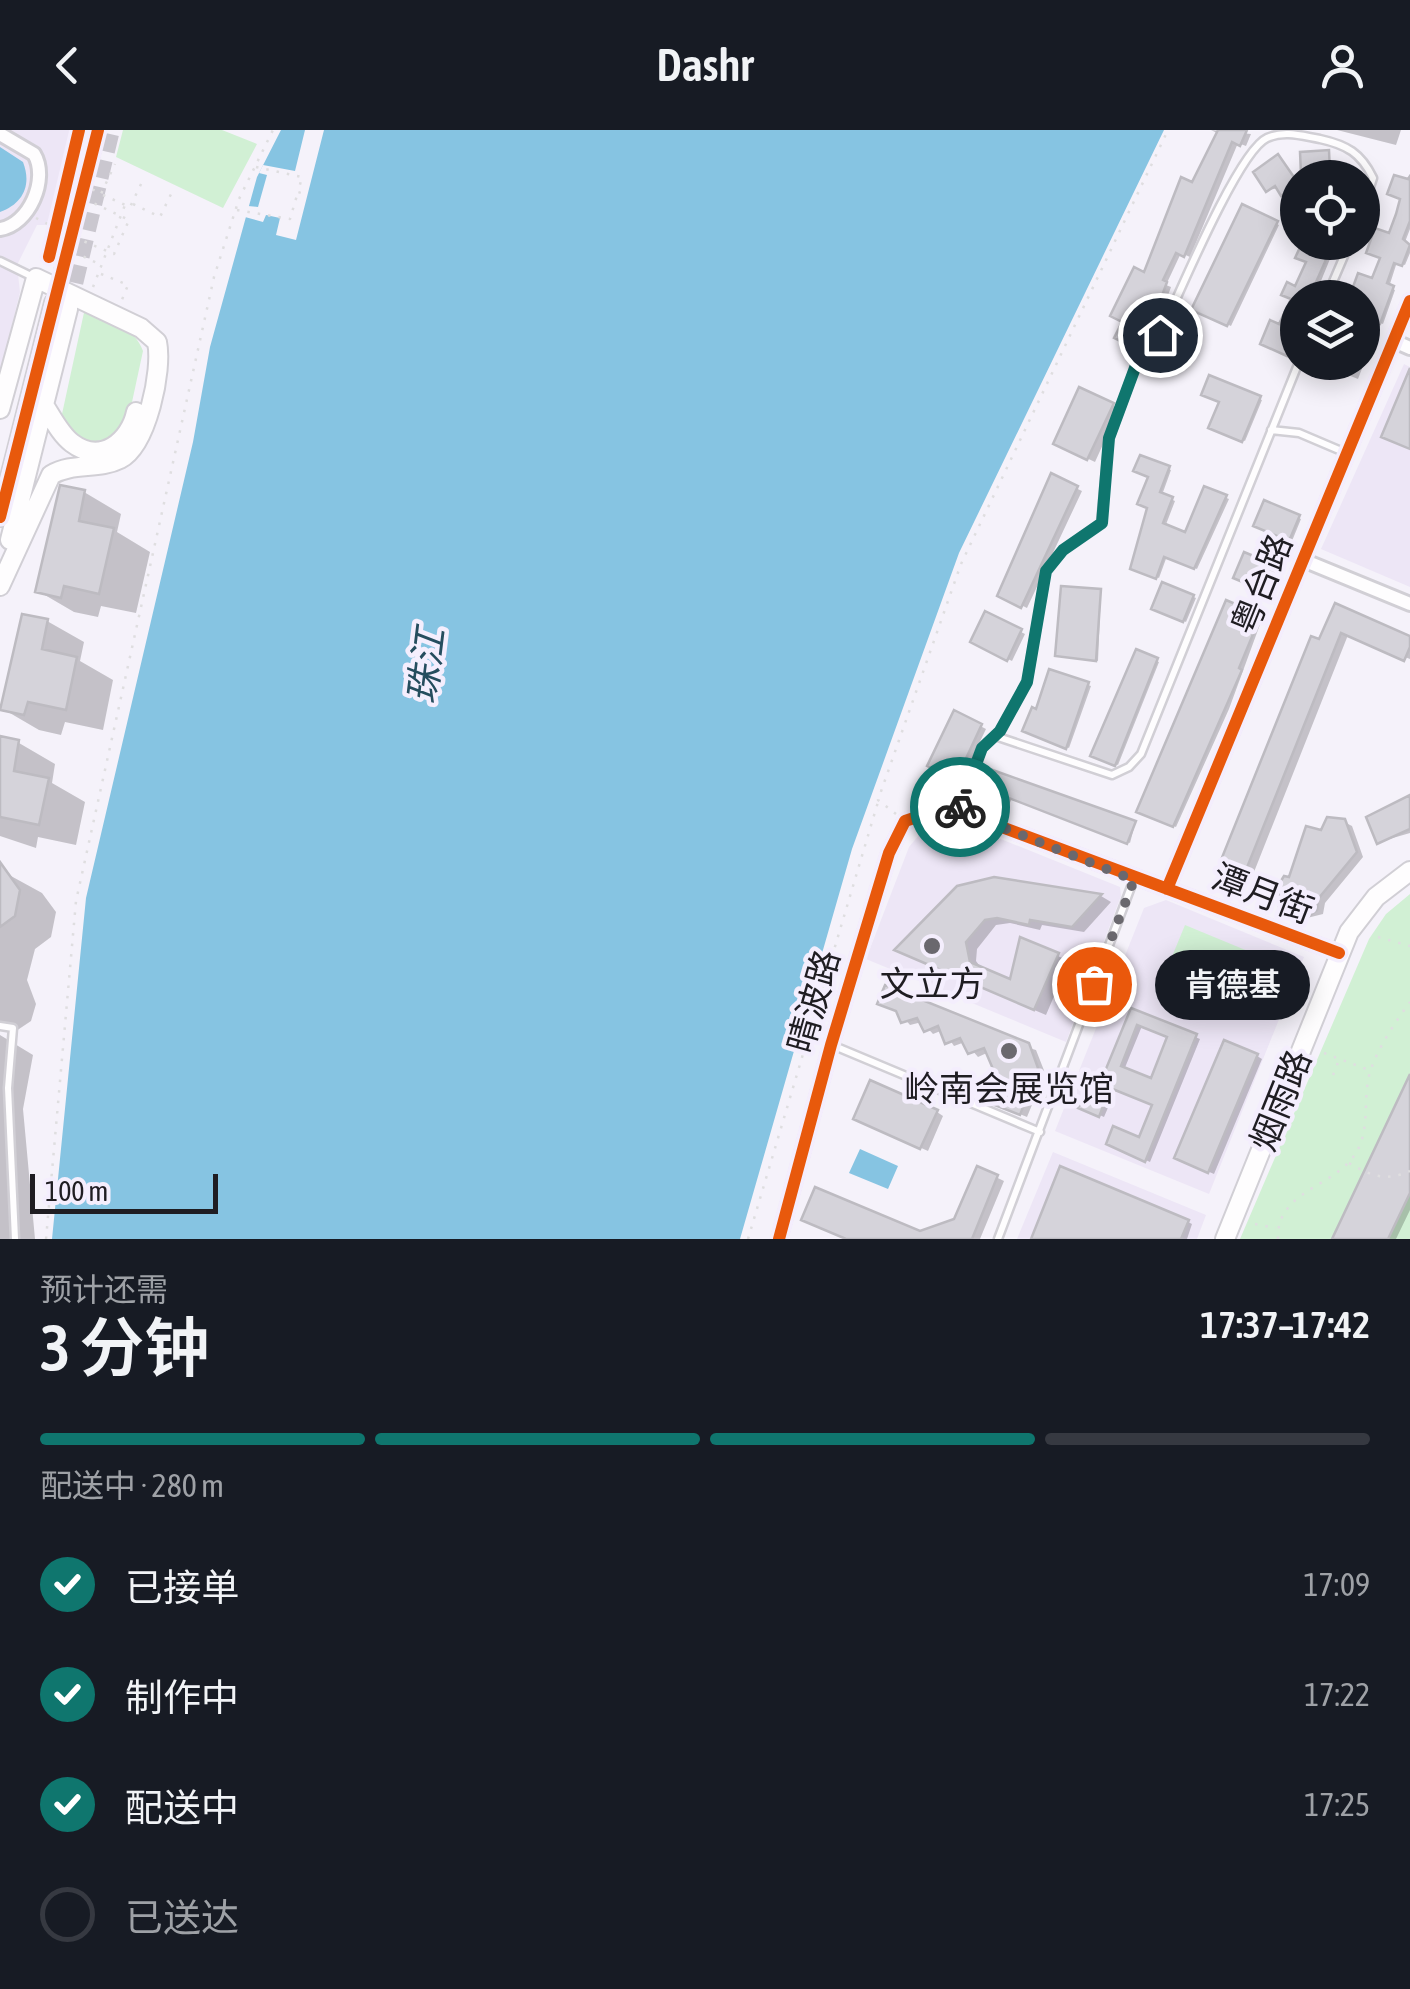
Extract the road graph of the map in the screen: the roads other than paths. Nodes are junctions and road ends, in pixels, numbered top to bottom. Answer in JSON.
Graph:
{"nodes":[{"id":1,"x":0,"y":134,"type":"edge"},
{"id":2,"x":1365,"y":160,"type":"edge"},
{"id":3,"x":0,"y":229,"type":"edge"},
{"id":4,"x":0,"y":261,"type":"edge"},
{"id":5,"x":36,"y":278,"type":"junction"},
{"id":6,"x":1410,"y":302,"type":"edge"},
{"id":7,"x":121,"y":312,"type":"junction"},
{"id":8,"x":1394,"y":341,"type":"junction"},
{"id":9,"x":1410,"y":348,"type":"edge"},
{"id":10,"x":1292,"y":380,"type":"edge"},
{"id":11,"x":44,"y":405,"type":"junction"},
{"id":12,"x":0,"y":409,"type":"edge"},
{"id":13,"x":1271,"y":430,"type":"junction"},
{"id":14,"x":1347,"y":454,"type":"junction"},
{"id":15,"x":3,"y":496,"type":"edge"},
{"id":16,"x":0,"y":517,"type":"edge"},
{"id":17,"x":1303,"y":560,"type":"junction"},
{"id":18,"x":0,"y":583,"type":"edge"},
{"id":19,"x":1410,"y":604,"type":"edge"},
{"id":20,"x":995,"y":736,"type":"junction"},
{"id":21,"x":959,"y":810,"type":"junction"},
{"id":22,"x":905,"y":821,"type":"joint"},
{"id":23,"x":1410,"y":871,"type":"edge"},
{"id":24,"x":1134,"y":880,"type":"junction"},
{"id":25,"x":1167,"y":889,"type":"junction"},
{"id":26,"x":1338,"y":953,"type":"junction"},
{"id":27,"x":0,"y":1026,"type":"edge"},
{"id":28,"x":831,"y":1045,"type":"junction"},
{"id":29,"x":1040,"y":1132,"type":"junction"},
{"id":30,"x":15,"y":1239,"type":"edge"},
{"id":31,"x":779,"y":1239,"type":"edge"},
{"id":32,"x":998,"y":1239,"type":"edge"},
{"id":33,"x":1225,"y":1239,"type":"edge"}],
"edges":[{"from":1,"to":3,"type":"street"},
{"from":2,"to":20,"type":"lane"},
{"from":4,"to":5,"type":"lane"},
{"from":5,"to":7,"type":"main road"},
{"from":5,"to":12,"type":"main road"},
{"from":6,"to":8,"type":"street","name":"粤台路"},
{"from":7,"to":11,"type":"main road"},
{"from":7,"to":18,"type":"main road"},
{"from":8,"to":9,"type":"street"},
{"from":8,"to":14,"type":"street","name":"粤台路"},
{"from":10,"to":13,"type":"lane"},
{"from":11,"to":15,"type":"main road"},
{"from":11,"to":18,"type":"main road"},
{"from":13,"to":14,"type":"lane"},
{"from":13,"to":20,"type":"lane"},
{"from":14,"to":17,"type":"street","name":"粤台路"},
{"from":15,"to":16,"type":"main road"},
{"from":17,"to":19,"type":"street"},
{"from":17,"to":25,"type":"street","name":"粤台路"},
{"from":20,"to":21,"type":"lane"},
{"from":21,"to":22,"type":"street","name":"潭月街"},
{"from":21,"to":24,"type":"street","name":"潭月街"},
{"from":22,"to":28,"type":"street","name":"晴波路"},
{"from":23,"to":26,"type":"main road","name":"烟雨路"},
{"from":24,"to":25,"type":"street","name":"潭月街"},
{"from":24,"to":29,"type":"lane"},
{"from":25,"to":26,"type":"street","name":"潭月街"},
{"from":26,"to":33,"type":"main road","name":"烟雨路"},
{"from":27,"to":30,"type":"lane"},
{"from":28,"to":29,"type":"lane"},
{"from":28,"to":31,"type":"street","name":"晴波路"},
{"from":29,"to":32,"type":"lane"}]}
